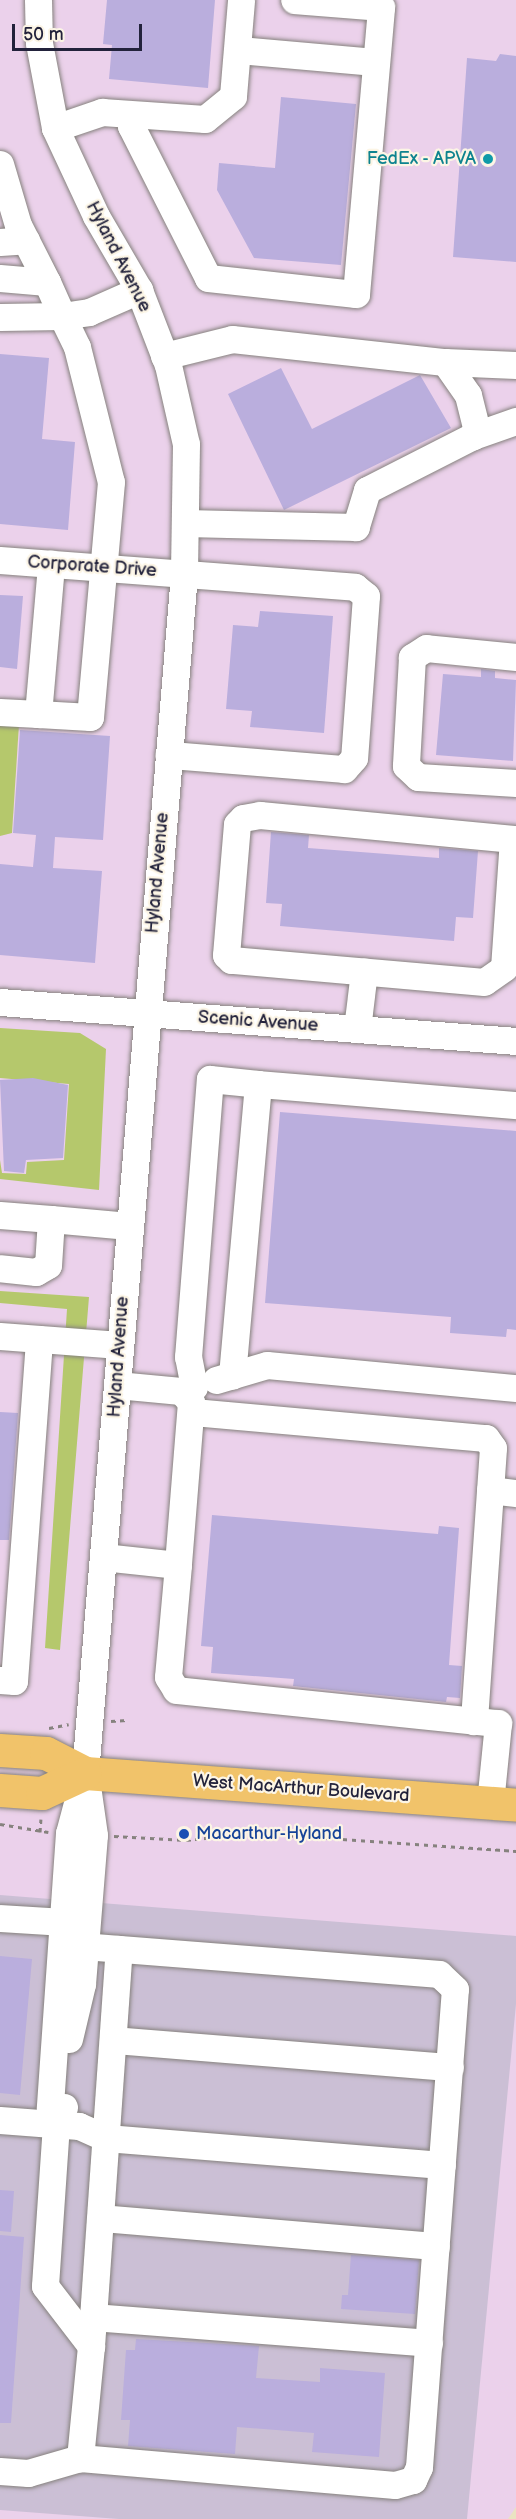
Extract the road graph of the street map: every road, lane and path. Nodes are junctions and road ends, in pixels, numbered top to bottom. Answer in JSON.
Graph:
{"nodes":[{"id":1,"x":38,"y":0,"type":"edge"},
{"id":2,"x":241,"y":0,"type":"edge"},
{"id":3,"x":294,"y":0,"type":"edge"},
{"id":4,"x":238,"y":50,"type":"junction"},
{"id":5,"x":375,"y":62,"type":"junction"},
{"id":6,"x":132,"y":115,"type":"junction"},
{"id":7,"x":55,"y":128,"type":"junction"},
{"id":8,"x":0,"y":164,"type":"edge"},
{"id":9,"x":13,"y":241,"type":"edge"},
{"id":10,"x":0,"y":278,"type":"edge"},
{"id":11,"x":47,"y":282,"type":"junction"},
{"id":12,"x":138,"y":290,"type":"junction"},
{"id":13,"x":62,"y":316,"type":"junction"},
{"id":14,"x":0,"y":317,"type":"edge"},
{"id":15,"x":164,"y":356,"type":"junction"},
{"id":16,"x":445,"y":362,"type":"junction"},
{"id":17,"x":516,"y":365,"type":"edge"},
{"id":18,"x":516,"y":421,"type":"edge"},
{"id":19,"x":473,"y":436,"type":"junction"},
{"id":20,"x":185,"y":523,"type":"junction"},
{"id":21,"x":0,"y":560,"type":"edge"},
{"id":22,"x":51,"y":564,"type":"junction"},
{"id":23,"x":106,"y":568,"type":"junction"},
{"id":24,"x":184,"y":574,"type":"junction"},
{"id":25,"x":516,"y":657,"type":"edge"},
{"id":26,"x":0,"y":712,"type":"edge"},
{"id":27,"x":38,"y":714,"type":"junction"},
{"id":28,"x":169,"y":755,"type":"junction"},
{"id":29,"x":516,"y":783,"type":"edge"},
{"id":30,"x":514,"y":839,"type":"edge"},
{"id":31,"x":364,"y":971,"type":"junction"},
{"id":32,"x":0,"y":1002,"type":"edge"},
{"id":33,"x":146,"y":1014,"type":"junction"},
{"id":34,"x":357,"y":1029,"type":"junction"},
{"id":35,"x":516,"y":1041,"type":"edge"},
{"id":36,"x":258,"y":1084,"type":"junction"},
{"id":37,"x":516,"y":1105,"type":"edge"},
{"id":38,"x":0,"y":1215,"type":"edge"},
{"id":39,"x":51,"y":1219,"type":"junction"},
{"id":40,"x":129,"y":1226,"type":"junction"},
{"id":41,"x":0,"y":1269,"type":"edge"},
{"id":42,"x":0,"y":1336,"type":"edge"},
{"id":43,"x":39,"y":1339,"type":"junction"},
{"id":44,"x":120,"y":1345,"type":"junction"},
{"id":45,"x":232,"y":1376,"type":"junction"},
{"id":46,"x":117,"y":1384,"type":"junction"},
{"id":47,"x":516,"y":1388,"type":"edge"},
{"id":48,"x":189,"y":1397,"type":"junction"},
{"id":49,"x":503,"y":1491,"type":"edge"},
{"id":50,"x":103,"y":1557,"type":"junction"},
{"id":51,"x":178,"y":1565,"type":"junction"},
{"id":52,"x":0,"y":1680,"type":"edge"},
{"id":53,"x":496,"y":1723,"type":"edge"},
{"id":54,"x":0,"y":1750,"type":"edge"},
{"id":55,"x":85,"y":1773,"type":"junction"},
{"id":56,"x":0,"y":1790,"type":"edge"},
{"id":57,"x":503,"y":1804,"type":"edge"},
{"id":58,"x":0,"y":1824,"type":"edge"},
{"id":59,"x":82,"y":1834,"type":"junction"},
{"id":60,"x":516,"y":1851,"type":"edge"},
{"id":61,"x":0,"y":1918,"type":"edge"},
{"id":62,"x":63,"y":1922,"type":"junction"},
{"id":63,"x":85,"y":1946,"type":"junction"},
{"id":64,"x":119,"y":1949,"type":"junction"},
{"id":65,"x":113,"y":2040,"type":"junction"},
{"id":66,"x":450,"y":2067,"type":"junction"},
{"id":67,"x":0,"y":2120,"type":"edge"},
{"id":68,"x":56,"y":2124,"type":"junction"},
{"id":69,"x":106,"y":2138,"type":"junction"},
{"id":70,"x":442,"y":2165,"type":"junction"},
{"id":71,"x":101,"y":2218,"type":"junction"},
{"id":72,"x":436,"y":2246,"type":"junction"},
{"id":73,"x":93,"y":2317,"type":"junction"},
{"id":74,"x":429,"y":2343,"type":"junction"},
{"id":75,"x":92,"y":2346,"type":"junction"},
{"id":76,"x":80,"y":2458,"type":"junction"},
{"id":77,"x":0,"y":2471,"type":"edge"}],
"edges":[{"from":1,"to":7,"type":"street","name":"Hyland Avenue"},
{"from":2,"to":4,"type":"street"},
{"from":3,"to":5,"type":"street"},
{"from":4,"to":5,"type":"street"},
{"from":4,"to":6,"type":"street"},
{"from":5,"to":6,"type":"street"},
{"from":6,"to":7,"type":"street"},
{"from":7,"to":12,"type":"street","name":"Hyland Avenue"},
{"from":8,"to":9,"type":"street"},
{"from":9,"to":11,"type":"street"},
{"from":10,"to":11,"type":"street"},
{"from":11,"to":13,"type":"street"},
{"from":12,"to":13,"type":"street"},
{"from":12,"to":15,"type":"street","name":"Hyland Avenue"},
{"from":13,"to":14,"type":"street"},
{"from":13,"to":23,"type":"street"},
{"from":15,"to":16,"type":"street"},
{"from":15,"to":20,"type":"street","name":"Hyland Avenue"},
{"from":16,"to":17,"type":"street"},
{"from":16,"to":19,"type":"street"},
{"from":18,"to":19,"type":"street"},
{"from":19,"to":20,"type":"street"},
{"from":20,"to":24,"type":"street","name":"Hyland Avenue"},
{"from":21,"to":22,"type":"street","name":"Corporate Drive"},
{"from":22,"to":23,"type":"street","name":"Corporate Drive"},
{"from":22,"to":27,"type":"street"},
{"from":23,"to":24,"type":"street","name":"Corporate Drive"},
{"from":23,"to":27,"type":"street"},
{"from":24,"to":28,"type":"street","name":"Hyland Avenue"},
{"from":24,"to":28,"type":"street","name":"Corporate Drive"},
{"from":25,"to":29,"type":"street"},
{"from":26,"to":27,"type":"street"},
{"from":28,"to":33,"type":"street","name":"Hyland Avenue"},
{"from":30,"to":31,"type":"street"},
{"from":30,"to":31,"type":"street"},
{"from":31,"to":34,"type":"street"},
{"from":32,"to":33,"type":"street","name":"Scenic Avenue"},
{"from":33,"to":34,"type":"street","name":"Scenic Avenue"},
{"from":33,"to":40,"type":"street","name":"Hyland Avenue"},
{"from":34,"to":35,"type":"street","name":"Scenic Avenue"},
{"from":36,"to":37,"type":"street"},
{"from":36,"to":45,"type":"street"},
{"from":36,"to":48,"type":"street"},
{"from":38,"to":39,"type":"street"},
{"from":39,"to":40,"type":"street"},
{"from":39,"to":41,"type":"street"},
{"from":40,"to":44,"type":"street","name":"Hyland Avenue"},
{"from":42,"to":43,"type":"street"},
{"from":43,"to":44,"type":"street"},
{"from":43,"to":52,"type":"street"},
{"from":44,"to":46,"type":"street","name":"Hyland Avenue"},
{"from":45,"to":47,"type":"street"},
{"from":45,"to":48,"type":"street"},
{"from":46,"to":48,"type":"street"},
{"from":46,"to":50,"type":"street","name":"Hyland Avenue"},
{"from":48,"to":49,"type":"street"},
{"from":48,"to":51,"type":"street"},
{"from":49,"to":53,"type":"street"},
{"from":50,"to":51,"type":"street"},
{"from":50,"to":55,"type":"street","name":"Hyland Avenue"},
{"from":51,"to":53,"type":"street"},
{"from":53,"to":57,"type":"street"},
{"from":54,"to":55,"type":"main road","name":"West MacArthur Boulevard"},
{"from":55,"to":56,"type":"main road","name":"West MacArthur Boulevard"},
{"from":55,"to":57,"type":"main road","name":"West MacArthur Boulevard"},
{"from":55,"to":59,"type":"street","name":"Hyland Avenue"},
{"from":58,"to":59,"type":"path"},
{"from":59,"to":60,"type":"path"},
{"from":59,"to":62,"type":"street"},
{"from":59,"to":63,"type":"street"},
{"from":61,"to":62,"type":"street"},
{"from":62,"to":68,"type":"street"},
{"from":63,"to":64,"type":"street"},
{"from":63,"to":68,"type":"street"},
{"from":64,"to":65,"type":"street"},
{"from":64,"to":66,"type":"street"},
{"from":65,"to":66,"type":"street"},
{"from":65,"to":69,"type":"street"},
{"from":66,"to":70,"type":"street"},
{"from":67,"to":68,"type":"street"},
{"from":68,"to":69,"type":"street"},
{"from":68,"to":75,"type":"street"},
{"from":69,"to":70,"type":"street"},
{"from":69,"to":71,"type":"street"},
{"from":70,"to":72,"type":"street"},
{"from":71,"to":72,"type":"street"},
{"from":71,"to":73,"type":"street"},
{"from":72,"to":74,"type":"street"},
{"from":73,"to":74,"type":"street"},
{"from":73,"to":75,"type":"street"},
{"from":74,"to":76,"type":"street"},
{"from":75,"to":76,"type":"street"},
{"from":76,"to":77,"type":"street"}]}
